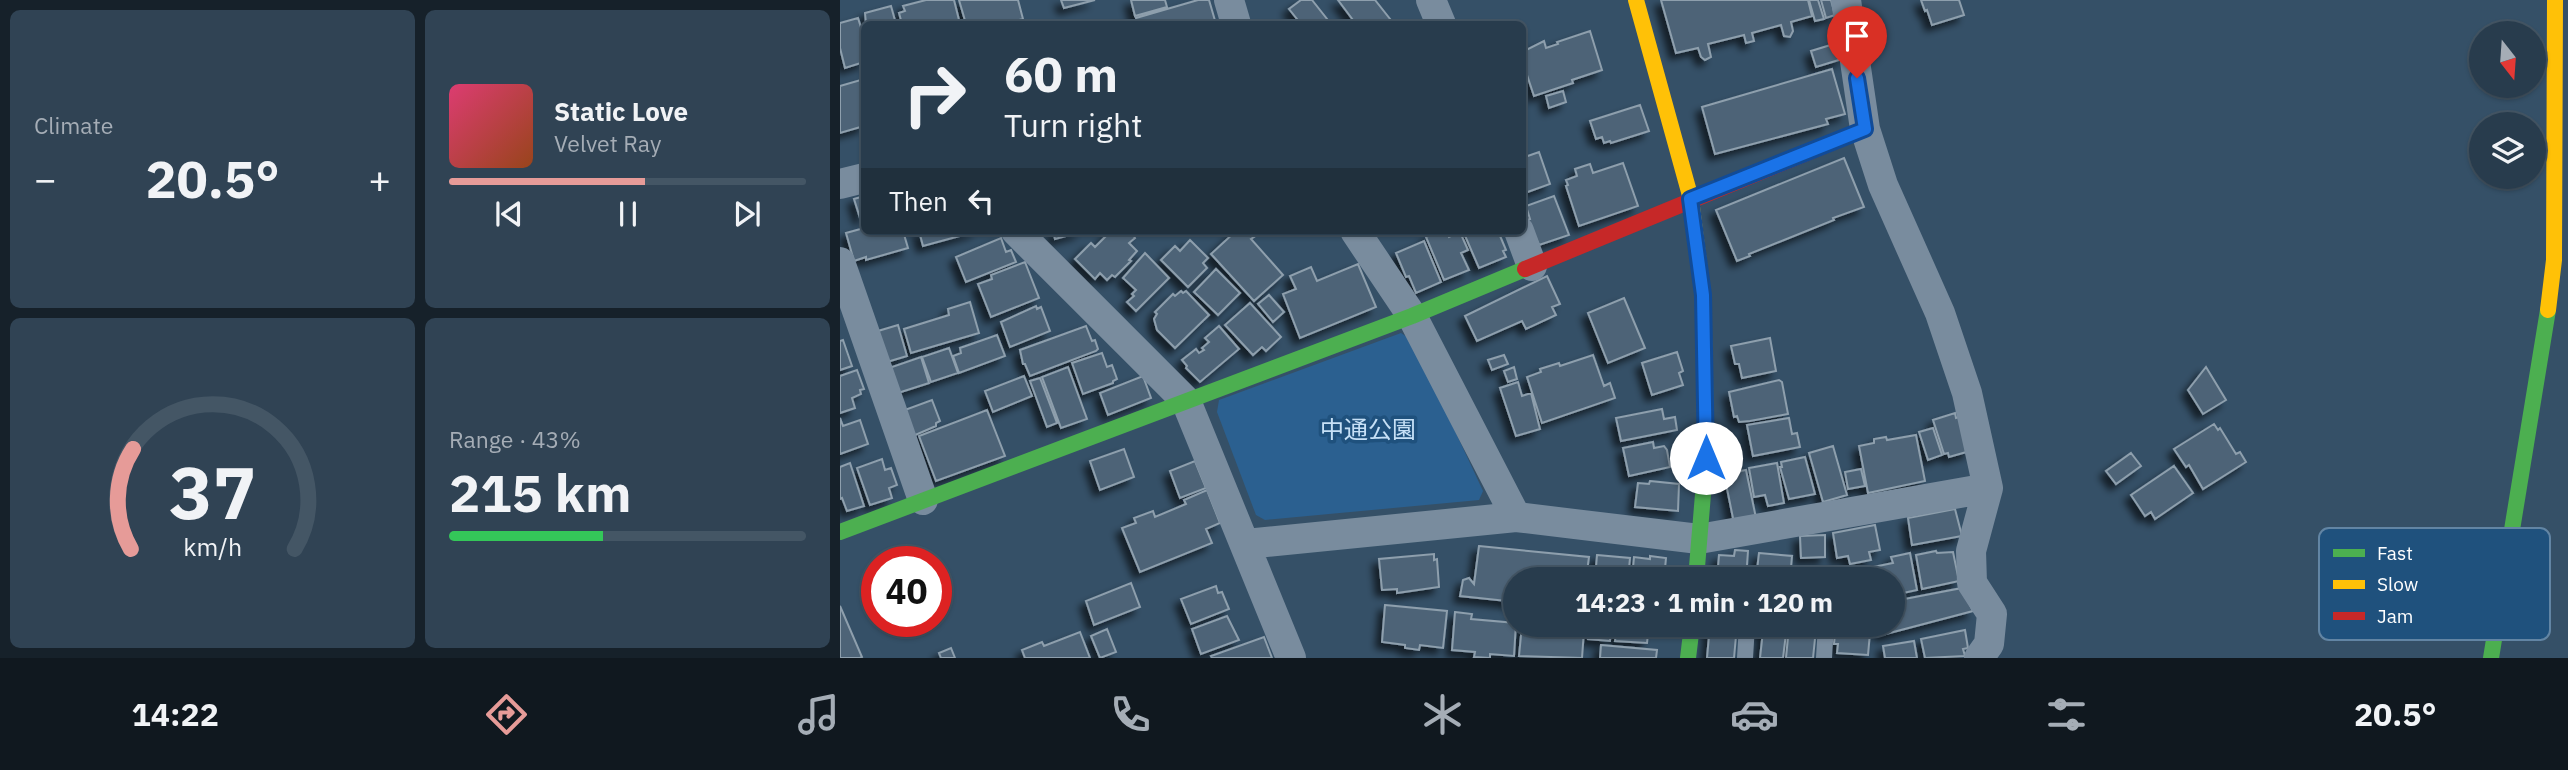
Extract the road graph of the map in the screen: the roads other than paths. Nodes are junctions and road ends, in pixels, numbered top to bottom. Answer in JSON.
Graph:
{"nodes":[{"id":1,"x":1229,"y":0,"type":"edge"},
{"id":2,"x":1432,"y":0,"type":"edge"},
{"id":3,"x":1636,"y":0,"type":"edge"},
{"id":4,"x":1846,"y":0,"type":"edge"},
{"id":5,"x":2555,"y":0,"type":"edge"},
{"id":6,"x":1235,"y":21,"type":"edge"},
{"id":7,"x":1440,"y":21,"type":"edge"},
{"id":8,"x":1865,"y":129,"type":"junction"},
{"id":9,"x":861,"y":179,"type":"edge"},
{"id":10,"x":840,"y":184,"type":"edge"},
{"id":11,"x":1690,"y":199,"type":"junction"},
{"id":12,"x":1020,"y":235,"type":"edge"},
{"id":13,"x":1358,"y":235,"type":"edge"},
{"id":14,"x":1520,"y":235,"type":"edge"},
{"id":15,"x":840,"y":262,"type":"edge"},
{"id":16,"x":1532,"y":266,"type":"junction"},
{"id":17,"x":1412,"y":316,"type":"junction"},
{"id":18,"x":1186,"y":401,"type":"junction"},
{"id":19,"x":1988,"y":488,"type":"junction"},
{"id":20,"x":923,"y":500,"type":"junction"},
{"id":21,"x":1516,"y":517,"type":"junction"},
{"id":22,"x":2513,"y":528,"type":"edge"},
{"id":23,"x":840,"y":532,"type":"edge"},
{"id":24,"x":1699,"y":540,"type":"junction"},
{"id":25,"x":1246,"y":544,"type":"junction"},
{"id":26,"x":1697,"y":567,"type":"edge"},
{"id":27,"x":1691,"y":637,"type":"edge"},
{"id":28,"x":1746,"y":637,"type":"edge"},
{"id":29,"x":1825,"y":637,"type":"edge"},
{"id":30,"x":2494,"y":640,"type":"edge"},
{"id":31,"x":1291,"y":658,"type":"edge"},
{"id":32,"x":1689,"y":658,"type":"edge"},
{"id":33,"x":1745,"y":658,"type":"edge"},
{"id":34,"x":1824,"y":658,"type":"edge"},
{"id":35,"x":1979,"y":658,"type":"edge"},
{"id":36,"x":2491,"y":658,"type":"edge"}],
"edges":[{"from":1,"to":6,"type":"street"},
{"from":2,"to":7,"type":"street"},
{"from":3,"to":11,"type":"street"},
{"from":4,"to":8,"type":"street"},
{"from":5,"to":22,"type":"street"},
{"from":8,"to":11,"type":"street"},
{"from":8,"to":19,"type":"street"},
{"from":9,"to":10,"type":"street"},
{"from":11,"to":16,"type":"street"},
{"from":11,"to":24,"type":"street"},
{"from":12,"to":18,"type":"street"},
{"from":13,"to":17,"type":"street"},
{"from":14,"to":16,"type":"street"},
{"from":15,"to":20,"type":"street"},
{"from":16,"to":17,"type":"street"},
{"from":17,"to":18,"type":"street"},
{"from":17,"to":21,"type":"street"},
{"from":18,"to":20,"type":"street"},
{"from":18,"to":25,"type":"street"},
{"from":19,"to":24,"type":"street"},
{"from":19,"to":35,"type":"street"},
{"from":20,"to":23,"type":"street"},
{"from":21,"to":24,"type":"street"},
{"from":21,"to":25,"type":"street"},
{"from":24,"to":26,"type":"street"},
{"from":25,"to":31,"type":"street"},
{"from":27,"to":32,"type":"street"},
{"from":28,"to":33,"type":"lane"},
{"from":29,"to":34,"type":"lane"},
{"from":30,"to":36,"type":"street"}]}
